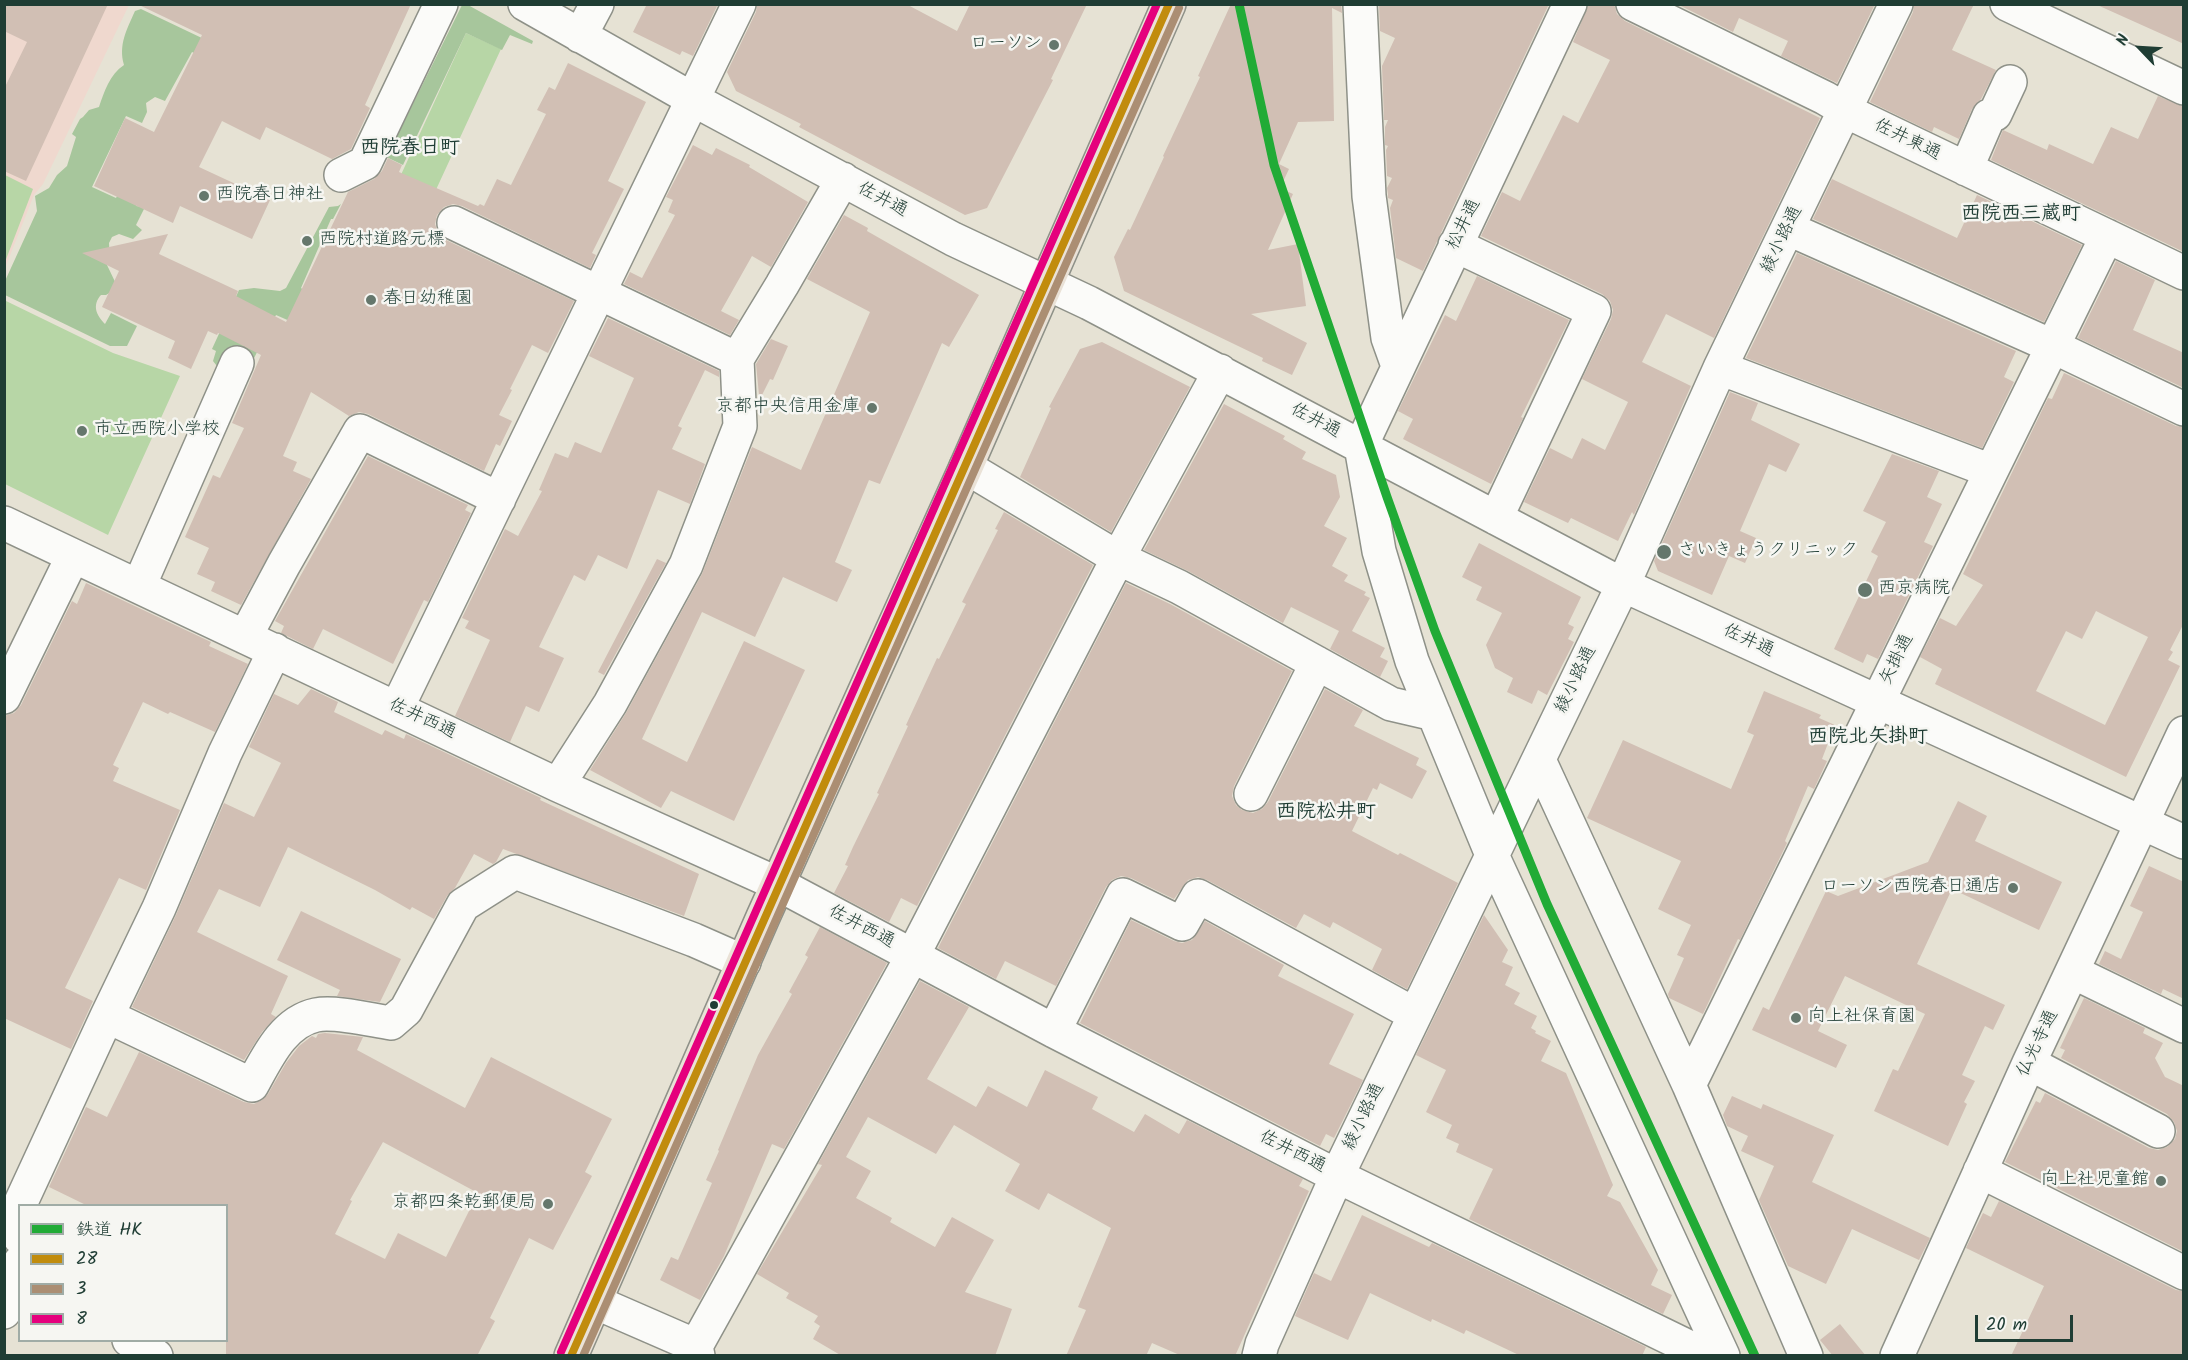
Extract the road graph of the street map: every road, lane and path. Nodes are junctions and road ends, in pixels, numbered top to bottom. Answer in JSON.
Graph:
{"nodes":[{"id":1,"x":441,"y":4,"type":"edge"},
{"id":2,"x":525,"y":4,"type":"edge"},
{"id":3,"x":597,"y":4,"type":"edge"},
{"id":4,"x":739,"y":4,"type":"edge"},
{"id":5,"x":1169,"y":4,"type":"edge"},
{"id":6,"x":1360,"y":4,"type":"edge"},
{"id":7,"x":1570,"y":4,"type":"edge"},
{"id":8,"x":1634,"y":4,"type":"edge"},
{"id":9,"x":1896,"y":4,"type":"edge"},
{"id":10,"x":2007,"y":4,"type":"edge"},
{"id":11,"x":580,"y":36,"type":"junction"},
{"id":12,"x":2010,"y":82,"type":"dead end"},
{"id":13,"x":2184,"y":88,"type":"edge"},
{"id":14,"x":694,"y":100,"type":"junction"},
{"id":15,"x":1845,"y":108,"type":"junction"},
{"id":16,"x":1966,"y":169,"type":"junction"},
{"id":17,"x":341,"y":175,"type":"dead end"},
{"id":18,"x":843,"y":179,"type":"junction"},
{"id":19,"x":454,"y":223,"type":"dead end"},
{"id":20,"x":1789,"y":229,"type":"junction"},
{"id":21,"x":2107,"y":236,"type":"junction"},
{"id":22,"x":1455,"y":245,"type":"junction"},
{"id":23,"x":2184,"y":273,"type":"edge"},
{"id":24,"x":1046,"y":282,"type":"junction"},
{"id":25,"x":599,"y":293,"type":"junction"},
{"id":26,"x":2052,"y":346,"type":"junction"},
{"id":27,"x":737,"y":359,"type":"junction"},
{"id":28,"x":237,"y":363,"type":"dead end"},
{"id":29,"x":1398,"y":366,"type":"junction"},
{"id":30,"x":1720,"y":368,"type":"junction"},
{"id":31,"x":1220,"y":371,"type":"junction"},
{"id":32,"x":2184,"y":409,"type":"edge"},
{"id":33,"x":1361,"y":446,"type":"junction"},
{"id":34,"x":966,"y":467,"type":"junction"},
{"id":35,"x":1991,"y":471,"type":"junction"},
{"id":36,"x":499,"y":499,"type":"junction"},
{"id":37,"x":1496,"y":518,"type":"junction"},
{"id":38,"x":4,"y":523,"type":"edge"},
{"id":39,"x":73,"y":555,"type":"junction"},
{"id":40,"x":1118,"y":558,"type":"junction"},
{"id":41,"x":139,"y":585,"type":"junction"},
{"id":42,"x":1623,"y":585,"type":"junction"},
{"id":43,"x":245,"y":637,"type":"junction"},
{"id":44,"x":275,"y":650,"type":"junction"},
{"id":45,"x":1317,"y":663,"type":"junction"},
{"id":46,"x":4,"y":697,"type":"edge"},
{"id":47,"x":1877,"y":702,"type":"junction"},
{"id":48,"x":397,"y":708,"type":"junction"},
{"id":49,"x":1434,"y":714,"type":"junction"},
{"id":50,"x":2184,"y":733,"type":"edge"},
{"id":51,"x":1534,"y":771,"type":"junction"},
{"id":52,"x":558,"y":784,"type":"junction"},
{"id":53,"x":1251,"y":794,"type":"dead end"},
{"id":54,"x":2141,"y":823,"type":"junction"},
{"id":55,"x":2184,"y":842,"type":"edge"},
{"id":56,"x":1498,"y":843,"type":"junction"},
{"id":57,"x":778,"y":884,"type":"junction"},
{"id":58,"x":913,"y":955,"type":"junction"},
{"id":59,"x":744,"y":962,"type":"junction"},
{"id":60,"x":2073,"y":972,"type":"junction"},
{"id":61,"x":1414,"y":1014,"type":"junction"},
{"id":62,"x":107,"y":1016,"type":"junction"},
{"id":63,"x":2184,"y":1026,"type":"edge"},
{"id":64,"x":1054,"y":1031,"type":"junction"},
{"id":65,"x":2029,"y":1063,"type":"junction"},
{"id":66,"x":1689,"y":1085,"type":"junction"},
{"id":67,"x":2158,"y":1131,"type":"dead end"},
{"id":68,"x":1980,"y":1171,"type":"junction"},
{"id":69,"x":1337,"y":1176,"type":"junction"},
{"id":70,"x":20,"y":1204,"type":"edge"},
{"id":71,"x":18,"y":1209,"type":"edge"},
{"id":72,"x":18,"y":1226,"type":"edge"},
{"id":73,"x":18,"y":1270,"type":"edge"},
{"id":74,"x":2184,"y":1273,"type":"edge"},
{"id":75,"x":10,"y":1300,"type":"edge"},
{"id":76,"x":595,"y":1302,"type":"junction"},
{"id":77,"x":131,"y":1342,"type":"edge"},
{"id":78,"x":697,"y":1351,"type":"edge"},
{"id":79,"x":156,"y":1356,"type":"edge"},
{"id":80,"x":571,"y":1356,"type":"edge"},
{"id":81,"x":1259,"y":1356,"type":"edge"},
{"id":82,"x":1707,"y":1356,"type":"edge"},
{"id":83,"x":1723,"y":1356,"type":"edge"},
{"id":84,"x":1806,"y":1356,"type":"edge"},
{"id":85,"x":1897,"y":1356,"type":"edge"}],
"edges":[{"from":1,"to":17,"type":"street"},
{"from":2,"to":11,"type":"street","name":"佐井通"},
{"from":3,"to":11,"type":"street"},
{"from":4,"to":14,"type":"street"},
{"from":5,"to":24,"type":"main road"},
{"from":6,"to":29,"type":"street"},
{"from":7,"to":22,"type":"street","name":"松井通"},
{"from":8,"to":15,"type":"street","name":"佐井東通"},
{"from":9,"to":15,"type":"street","name":"綾小路通"},
{"from":10,"to":13,"type":"street"},
{"from":11,"to":14,"type":"street","name":"佐井通"},
{"from":12,"to":16,"type":"street"},
{"from":14,"to":18,"type":"street","name":"佐井通"},
{"from":14,"to":25,"type":"street"},
{"from":15,"to":16,"type":"street","name":"佐井東通"},
{"from":15,"to":20,"type":"street","name":"綾小路通"},
{"from":16,"to":21,"type":"street","name":"佐井東通"},
{"from":18,"to":24,"type":"street","name":"佐井通"},
{"from":18,"to":27,"type":"street"},
{"from":19,"to":25,"type":"street"},
{"from":20,"to":26,"type":"street"},
{"from":20,"to":30,"type":"street","name":"綾小路通"},
{"from":21,"to":23,"type":"street","name":"佐井東通"},
{"from":21,"to":26,"type":"street","name":"矢掛通"},
{"from":22,"to":29,"type":"street","name":"松井通"},
{"from":22,"to":37,"type":"street"},
{"from":24,"to":31,"type":"street","name":"佐井通"},
{"from":24,"to":34,"type":"main road"},
{"from":25,"to":27,"type":"street"},
{"from":25,"to":36,"type":"street"},
{"from":26,"to":32,"type":"street"},
{"from":26,"to":35,"type":"street","name":"矢掛通"},
{"from":27,"to":52,"type":"street"},
{"from":28,"to":41,"type":"street"},
{"from":29,"to":33,"type":"street","name":"松井通"},
{"from":30,"to":35,"type":"street"},
{"from":30,"to":42,"type":"street","name":"綾小路通"},
{"from":31,"to":33,"type":"street","name":"佐井通"},
{"from":31,"to":40,"type":"street"},
{"from":33,"to":37,"type":"street","name":"佐井通"},
{"from":33,"to":49,"type":"street"},
{"from":34,"to":40,"type":"street"},
{"from":34,"to":57,"type":"main road"},
{"from":35,"to":47,"type":"street","name":"矢掛通"},
{"from":36,"to":43,"type":"street"},
{"from":36,"to":48,"type":"street"},
{"from":37,"to":42,"type":"street","name":"佐井通"},
{"from":38,"to":39,"type":"street","name":"佐井西通"},
{"from":39,"to":41,"type":"street","name":"佐井西通"},
{"from":39,"to":46,"type":"street"},
{"from":40,"to":45,"type":"street"},
{"from":40,"to":58,"type":"street"},
{"from":41,"to":43,"type":"street","name":"佐井西通"},
{"from":42,"to":47,"type":"street","name":"佐井通"},
{"from":42,"to":51,"type":"street","name":"綾小路通"},
{"from":43,"to":44,"type":"street","name":"佐井西通"},
{"from":44,"to":48,"type":"street","name":"佐井西通"},
{"from":44,"to":62,"type":"street"},
{"from":45,"to":49,"type":"street"},
{"from":45,"to":53,"type":"street"},
{"from":47,"to":54,"type":"street","name":"佐井通"},
{"from":47,"to":66,"type":"street","name":"矢掛通"},
{"from":48,"to":52,"type":"street","name":"佐井西通"},
{"from":49,"to":56,"type":"street"},
{"from":50,"to":54,"type":"street","name":"仏光寺通"},
{"from":51,"to":56,"type":"street","name":"綾小路通"},
{"from":51,"to":66,"type":"street"},
{"from":52,"to":57,"type":"street","name":"佐井西通"},
{"from":54,"to":55,"type":"street","name":"佐井通"},
{"from":54,"to":60,"type":"street","name":"仏光寺通"},
{"from":56,"to":61,"type":"street","name":"綾小路通"},
{"from":56,"to":83,"type":"street"},
{"from":57,"to":58,"type":"street","name":"佐井西通"},
{"from":57,"to":59,"type":"main road"},
{"from":58,"to":64,"type":"street","name":"佐井西通"},
{"from":58,"to":78,"type":"street"},
{"from":59,"to":62,"type":"street"},
{"from":59,"to":76,"type":"main road"},
{"from":60,"to":63,"type":"street"},
{"from":60,"to":65,"type":"street","name":"仏光寺通"},
{"from":61,"to":64,"type":"street"},
{"from":61,"to":69,"type":"street","name":"綾小路通"},
{"from":62,"to":70,"type":"street"},
{"from":64,"to":69,"type":"street","name":"佐井西通"},
{"from":65,"to":67,"type":"street"},
{"from":65,"to":68,"type":"street","name":"仏光寺通"},
{"from":66,"to":84,"type":"street"},
{"from":68,"to":74,"type":"street"},
{"from":68,"to":85,"type":"street","name":"仏光寺通"},
{"from":69,"to":81,"type":"street","name":"綾小路通"},
{"from":69,"to":82,"type":"street","name":"佐井西通"},
{"from":71,"to":72,"type":"street"},
{"from":73,"to":75,"type":"street"},
{"from":76,"to":78,"type":"street"},
{"from":76,"to":80,"type":"main road"},
{"from":77,"to":79,"type":"street"}]}
